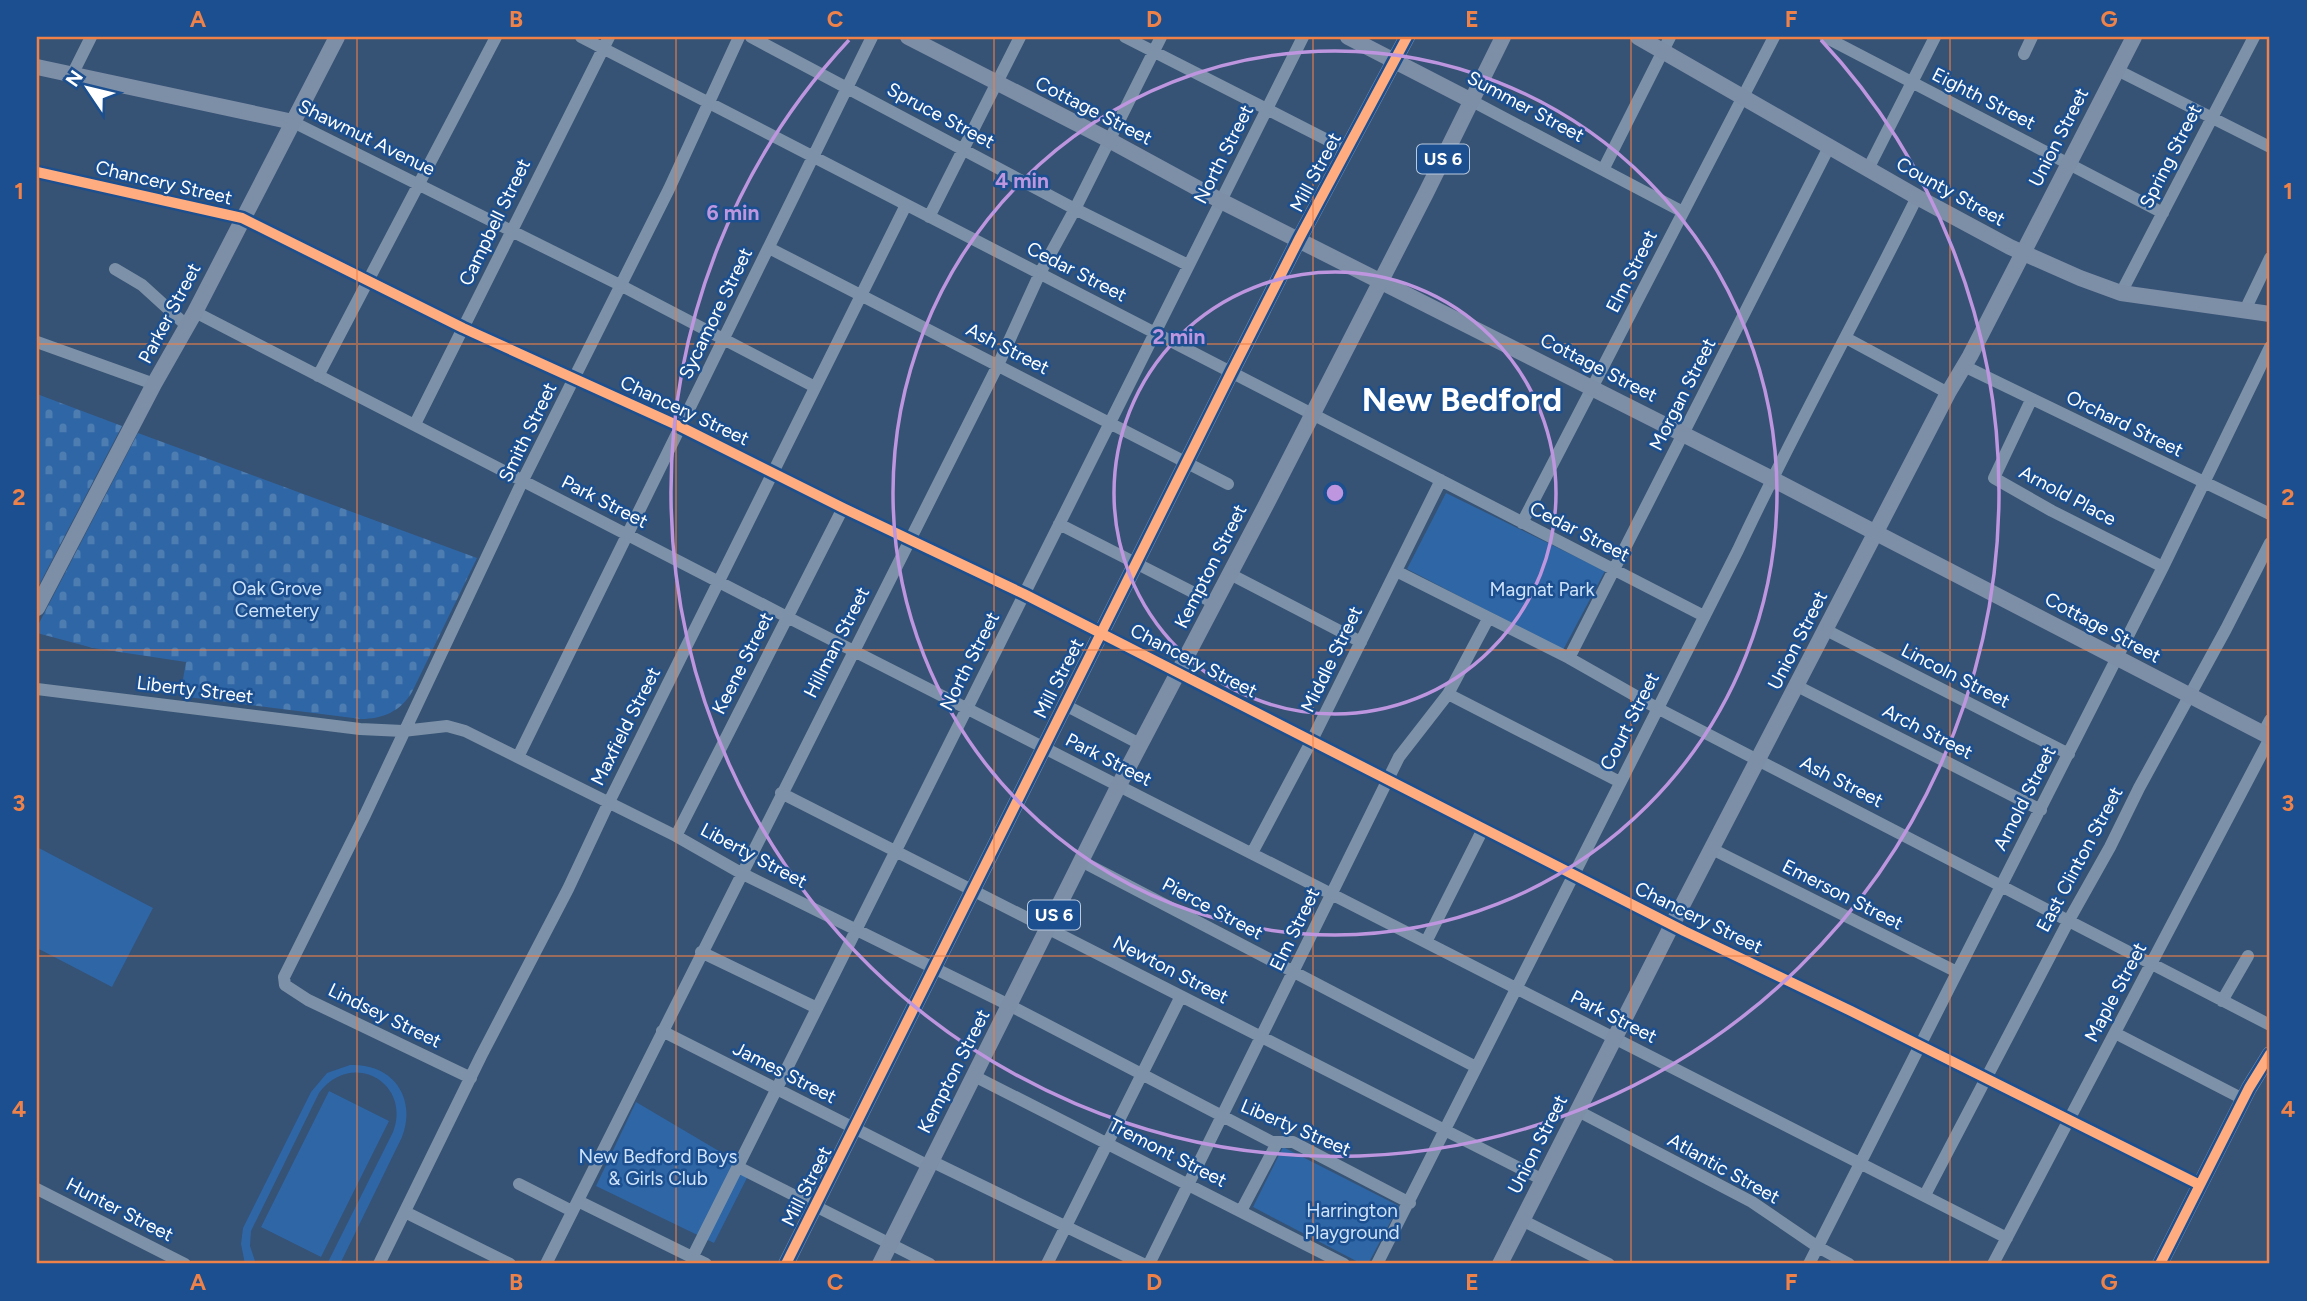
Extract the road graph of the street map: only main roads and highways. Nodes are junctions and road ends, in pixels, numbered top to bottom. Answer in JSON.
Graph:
{"nodes":[{"id":1,"x":337,"y":37,"type":"edge"},
{"id":2,"x":908,"y":37,"type":"edge"},
{"id":3,"x":1348,"y":37,"type":"edge"},
{"id":4,"x":1407,"y":37,"type":"edge"},
{"id":5,"x":1503,"y":37,"type":"edge"},
{"id":6,"x":1638,"y":37,"type":"edge"},
{"id":7,"x":2134,"y":37,"type":"edge"},
{"id":8,"x":1394,"y":60,"type":"junction"},
{"id":9,"x":37,"y":67,"type":"edge"},
{"id":10,"x":1472,"y":101,"type":"junction"},
{"id":11,"x":293,"y":122,"type":"junction"},
{"id":12,"x":1299,"y":239,"type":"junction"},
{"id":13,"x":2023,"y":252,"type":"junction"},
{"id":14,"x":1380,"y":281,"type":"junction"},
{"id":15,"x":2270,"y":314,"type":"edge"},
{"id":16,"x":1876,"y":533,"type":"junction"},
{"id":17,"x":37,"y":608,"type":"edge"},
{"id":18,"x":2268,"y":732,"type":"edge"},
{"id":19,"x":2270,"y":1054,"type":"edge"},
{"id":20,"x":786,"y":1264,"type":"edge"},
{"id":21,"x":880,"y":1264,"type":"edge"},
{"id":22,"x":1500,"y":1264,"type":"edge"},
{"id":23,"x":2160,"y":1264,"type":"edge"}],
"edges":[{"from":1,"to":11,"type":"main road","name":"Parker Street"},
{"from":2,"to":12,"type":"main road","name":"Cottage Street"},
{"from":3,"to":8,"type":"main road","name":"Summer Street"},
{"from":4,"to":8,"type":"main road","name":"Mill Street"},
{"from":5,"to":10,"type":"main road","name":"Kempton Street","number":"US 6"},
{"from":6,"to":13,"type":"main road","name":"County Street"},
{"from":7,"to":13,"type":"main road","name":"Union Street"},
{"from":8,"to":10,"type":"main road","name":"Summer Street"},
{"from":8,"to":12,"type":"main road","name":"Mill Street"},
{"from":9,"to":11,"type":"main road","name":"Shawmut Avenue"},
{"from":10,"to":14,"type":"main road","name":"Kempton Street","number":"US 6"},
{"from":11,"to":17,"type":"main road","name":"Parker Street"},
{"from":12,"to":14,"type":"main road","name":"Cottage Street"},
{"from":12,"to":20,"type":"main road","name":"Mill Street"},
{"from":13,"to":15,"type":"main road","name":"County Street"},
{"from":13,"to":16,"type":"main road","name":"Union Street"},
{"from":14,"to":16,"type":"main road","name":"Cottage Street"},
{"from":14,"to":21,"type":"main road","name":"Kempton Street","number":"US 6"},
{"from":16,"to":18,"type":"main road","name":"Cottage Street"},
{"from":16,"to":22,"type":"main road","name":"Union Street"},
{"from":19,"to":23,"type":"main road"}]}
